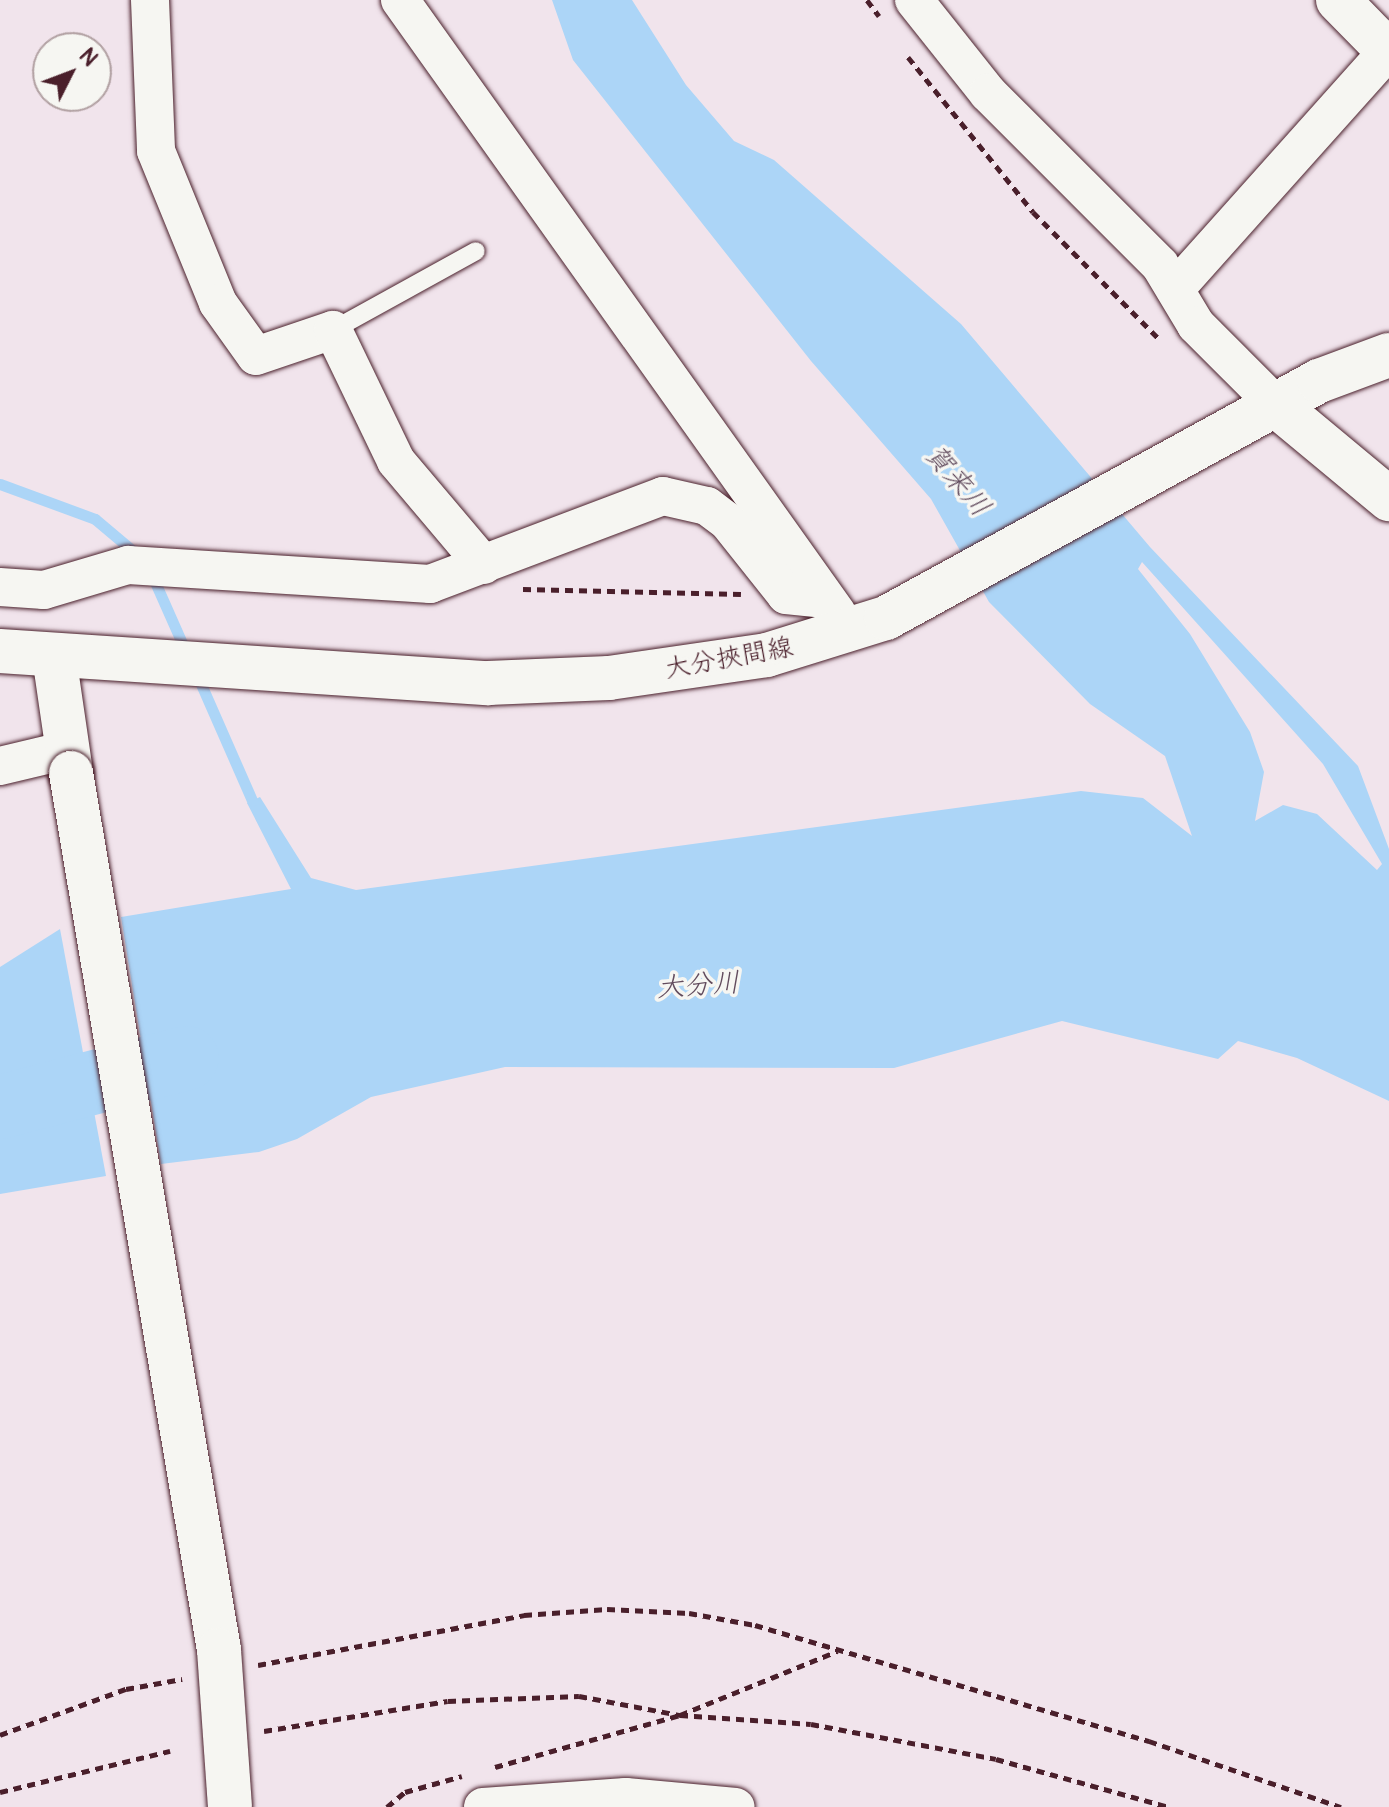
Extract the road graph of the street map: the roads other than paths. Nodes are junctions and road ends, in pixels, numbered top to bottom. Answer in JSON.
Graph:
{"nodes":[{"id":1,"x":150,"y":0,"type":"edge"},
{"id":2,"x":400,"y":0,"type":"edge"},
{"id":3,"x":914,"y":0,"type":"edge"},
{"id":4,"x":1338,"y":0,"type":"edge"},
{"id":5,"x":1388,"y":52,"type":"edge"},
{"id":6,"x":476,"y":251,"type":"dead end"},
{"id":7,"x":1175,"y":289,"type":"junction"},
{"id":8,"x":333,"y":330,"type":"junction"},
{"id":9,"x":1389,"y":355,"type":"edge"},
{"id":10,"x":1277,"y":406,"type":"junction"},
{"id":11,"x":1389,"y":499,"type":"edge"},
{"id":12,"x":484,"y":565,"type":"junction"},
{"id":13,"x":0,"y":587,"type":"edge"},
{"id":14,"x":855,"y":616,"type":"junction"},
{"id":15,"x":0,"y":651,"type":"edge"},
{"id":16,"x":54,"y":656,"type":"junction"},
{"id":17,"x":69,"y":762,"type":"junction"},
{"id":18,"x":0,"y":766,"type":"edge"},
{"id":19,"x":605,"y":1802,"type":"edge"},
{"id":20,"x":230,"y":1807,"type":"edge"},
{"id":21,"x":483,"y":1807,"type":"edge"},
{"id":22,"x":736,"y":1807,"type":"edge"}],
"edges":[{"from":1,"to":8,"type":"street"},
{"from":2,"to":14,"type":"street"},
{"from":3,"to":7,"type":"street"},
{"from":4,"to":5,"type":"main road"},
{"from":5,"to":7,"type":"street"},
{"from":6,"to":8,"type":"lane"},
{"from":7,"to":10,"type":"street"},
{"from":8,"to":12,"type":"street"},
{"from":9,"to":10,"type":"main road","name":"大分挾間線"},
{"from":10,"to":11,"type":"main road"},
{"from":10,"to":14,"type":"main road","name":"大分挾間線"},
{"from":12,"to":13,"type":"street"},
{"from":12,"to":14,"type":"street"},
{"from":14,"to":16,"type":"main road","name":"大分挾間線"},
{"from":15,"to":16,"type":"main road","name":"大分挾間線"},
{"from":16,"to":17,"type":"main road"},
{"from":17,"to":18,"type":"street"},
{"from":17,"to":20,"type":"main road","bridge":true},
{"from":19,"to":21,"type":"street"},
{"from":19,"to":22,"type":"street"}]}
